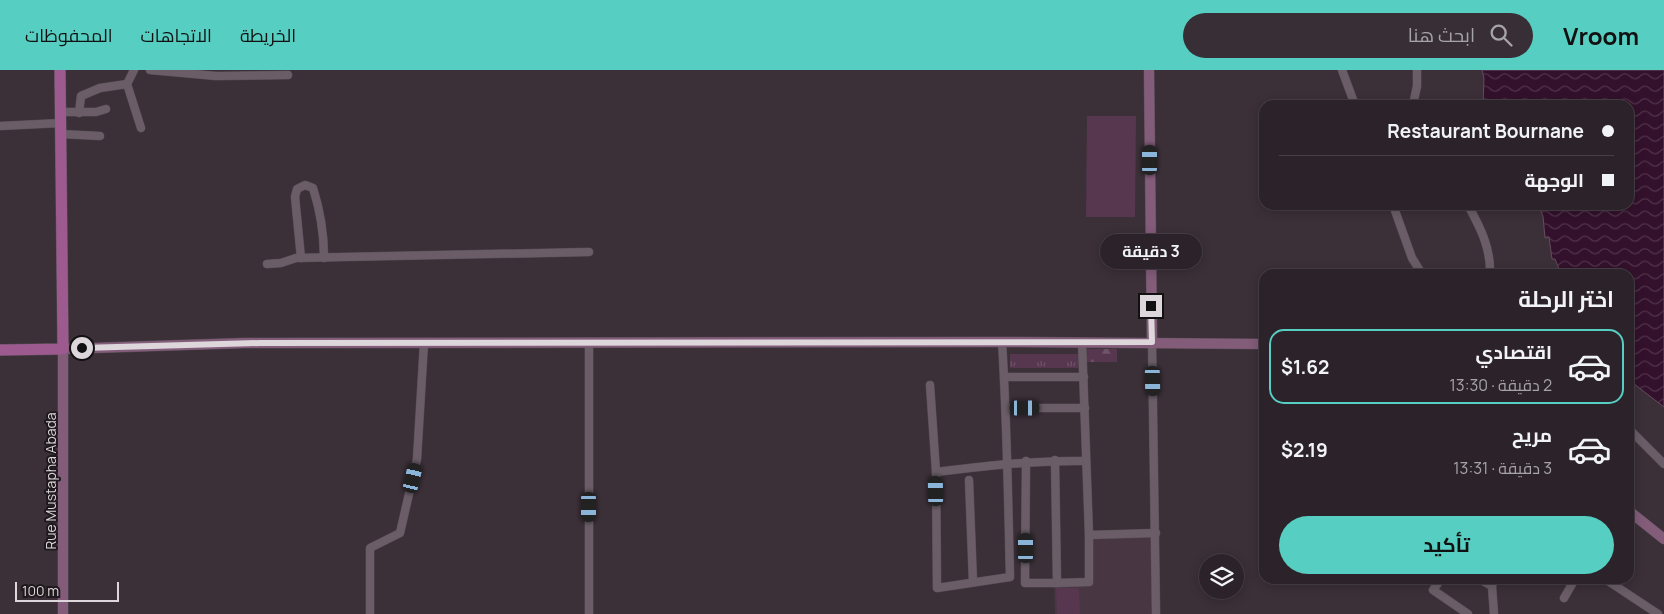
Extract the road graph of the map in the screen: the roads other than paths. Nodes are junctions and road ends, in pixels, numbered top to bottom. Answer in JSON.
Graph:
{"nodes":[{"id":1,"x":60,"y":70,"type":"edge"},
{"id":2,"x":134,"y":70,"type":"edge"},
{"id":3,"x":150,"y":70,"type":"edge"},
{"id":4,"x":1149,"y":70,"type":"edge"},
{"id":5,"x":1342,"y":70,"type":"edge"},
{"id":6,"x":1417,"y":70,"type":"edge"},
{"id":7,"x":288,"y":75,"type":"dead end"},
{"id":8,"x":127,"y":84,"type":"junction"},
{"id":9,"x":1352,"y":100,"type":"edge"},
{"id":10,"x":1414,"y":100,"type":"edge"},
{"id":11,"x":106,"y":109,"type":"dead end"},
{"id":12,"x":78,"y":113,"type":"junction"},
{"id":13,"x":61,"y":123,"type":"junction"},
{"id":14,"x":0,"y":126,"type":"edge"},
{"id":15,"x":141,"y":128,"type":"dead end"},
{"id":16,"x":100,"y":136,"type":"dead end"},
{"id":17,"x":1395,"y":210,"type":"edge"},
{"id":18,"x":1471,"y":210,"type":"edge"},
{"id":19,"x":589,"y":252,"type":"dead end"},
{"id":20,"x":301,"y":258,"type":"junction"},
{"id":21,"x":324,"y":258,"type":"junction"},
{"id":22,"x":267,"y":264,"type":"dead end"},
{"id":23,"x":1419,"y":269,"type":"edge"},
{"id":24,"x":1490,"y":269,"type":"edge"},
{"id":25,"x":589,"y":342,"type":"junction"},
{"id":26,"x":1002,"y":342,"type":"junction"},
{"id":27,"x":1082,"y":342,"type":"junction"},
{"id":28,"x":1152,"y":342,"type":"junction"},
{"id":29,"x":424,"y":343,"type":"junction"},
{"id":30,"x":1259,"y":344,"type":"edge"},
{"id":31,"x":63,"y":349,"type":"junction"},
{"id":32,"x":0,"y":350,"type":"edge"},
{"id":33,"x":1004,"y":377,"type":"junction"},
{"id":34,"x":1084,"y":378,"type":"junction"},
{"id":35,"x":930,"y":385,"type":"dead end"},
{"id":36,"x":1006,"y":408,"type":"junction"},
{"id":37,"x":1084,"y":408,"type":"junction"},
{"id":38,"x":1634,"y":434,"type":"edge"},
{"id":39,"x":1055,"y":460,"type":"junction"},
{"id":40,"x":1026,"y":461,"type":"junction"},
{"id":41,"x":1086,"y":461,"type":"junction"},
{"id":42,"x":1007,"y":463,"type":"junction"},
{"id":43,"x":1664,"y":464,"type":"edge"},
{"id":44,"x":936,"y":472,"type":"junction"},
{"id":45,"x":969,"y":480,"type":"dead end"},
{"id":46,"x":1634,"y":515,"type":"edge"},
{"id":47,"x":1156,"y":533,"type":"junction"},
{"id":48,"x":1089,"y":535,"type":"junction"},
{"id":49,"x":1664,"y":539,"type":"edge"},
{"id":50,"x":973,"y":582,"type":"junction"},
{"id":51,"x":1057,"y":583,"type":"junction"},
{"id":52,"x":1437,"y":584,"type":"edge"},
{"id":53,"x":1493,"y":584,"type":"edge"},
{"id":54,"x":1572,"y":584,"type":"edge"},
{"id":55,"x":1613,"y":584,"type":"edge"},
{"id":56,"x":1564,"y":598,"type":"dead end"},
{"id":57,"x":64,"y":614,"type":"edge"},
{"id":58,"x":370,"y":614,"type":"edge"},
{"id":59,"x":588,"y":614,"type":"edge"},
{"id":60,"x":1156,"y":614,"type":"edge"},
{"id":61,"x":1468,"y":614,"type":"edge"},
{"id":62,"x":1494,"y":614,"type":"edge"},
{"id":63,"x":1658,"y":614,"type":"edge"}],
"edges":[{"from":1,"to":13,"type":"main road"},
{"from":2,"to":8,"type":"street"},
{"from":3,"to":7,"type":"street"},
{"from":4,"to":28,"type":"main road"},
{"from":5,"to":9,"type":"street"},
{"from":6,"to":10,"type":"street"},
{"from":8,"to":12,"type":"street"},
{"from":8,"to":15,"type":"street"},
{"from":11,"to":12,"type":"street"},
{"from":12,"to":13,"type":"street"},
{"from":13,"to":14,"type":"street"},
{"from":13,"to":16,"type":"street"},
{"from":13,"to":31,"type":"main road"},
{"from":17,"to":23,"type":"street"},
{"from":18,"to":24,"type":"street"},
{"from":19,"to":21,"type":"street"},
{"from":20,"to":21,"type":"street"},
{"from":20,"to":21,"type":"street"},
{"from":20,"to":22,"type":"street"},
{"from":25,"to":26,"type":"main road"},
{"from":25,"to":29,"type":"main road"},
{"from":25,"to":59,"type":"street"},
{"from":26,"to":27,"type":"main road"},
{"from":26,"to":33,"type":"street"},
{"from":27,"to":28,"type":"main road"},
{"from":27,"to":34,"type":"street"},
{"from":28,"to":30,"type":"main road"},
{"from":28,"to":47,"type":"street"},
{"from":29,"to":31,"type":"main road"},
{"from":29,"to":58,"type":"street"},
{"from":31,"to":32,"type":"main road"},
{"from":31,"to":57,"type":"main road","name":"Rue Mustapha Abada"},
{"from":33,"to":34,"type":"street"},
{"from":33,"to":36,"type":"street"},
{"from":34,"to":37,"type":"street"},
{"from":35,"to":44,"type":"street"},
{"from":36,"to":37,"type":"street"},
{"from":36,"to":42,"type":"street"},
{"from":37,"to":41,"type":"street"},
{"from":38,"to":43,"type":"street"},
{"from":39,"to":40,"type":"street"},
{"from":39,"to":41,"type":"street"},
{"from":39,"to":51,"type":"street"},
{"from":40,"to":42,"type":"street"},
{"from":40,"to":51,"type":"street"},
{"from":41,"to":48,"type":"street"},
{"from":42,"to":44,"type":"street"},
{"from":42,"to":50,"type":"street"},
{"from":44,"to":50,"type":"street"},
{"from":45,"to":50,"type":"street"},
{"from":46,"to":49,"type":"main road"},
{"from":47,"to":48,"type":"street"},
{"from":47,"to":60,"type":"street"},
{"from":48,"to":51,"type":"street"},
{"from":52,"to":61,"type":"street"},
{"from":53,"to":62,"type":"street"},
{"from":54,"to":56,"type":"street"},
{"from":55,"to":63,"type":"street"}]}
